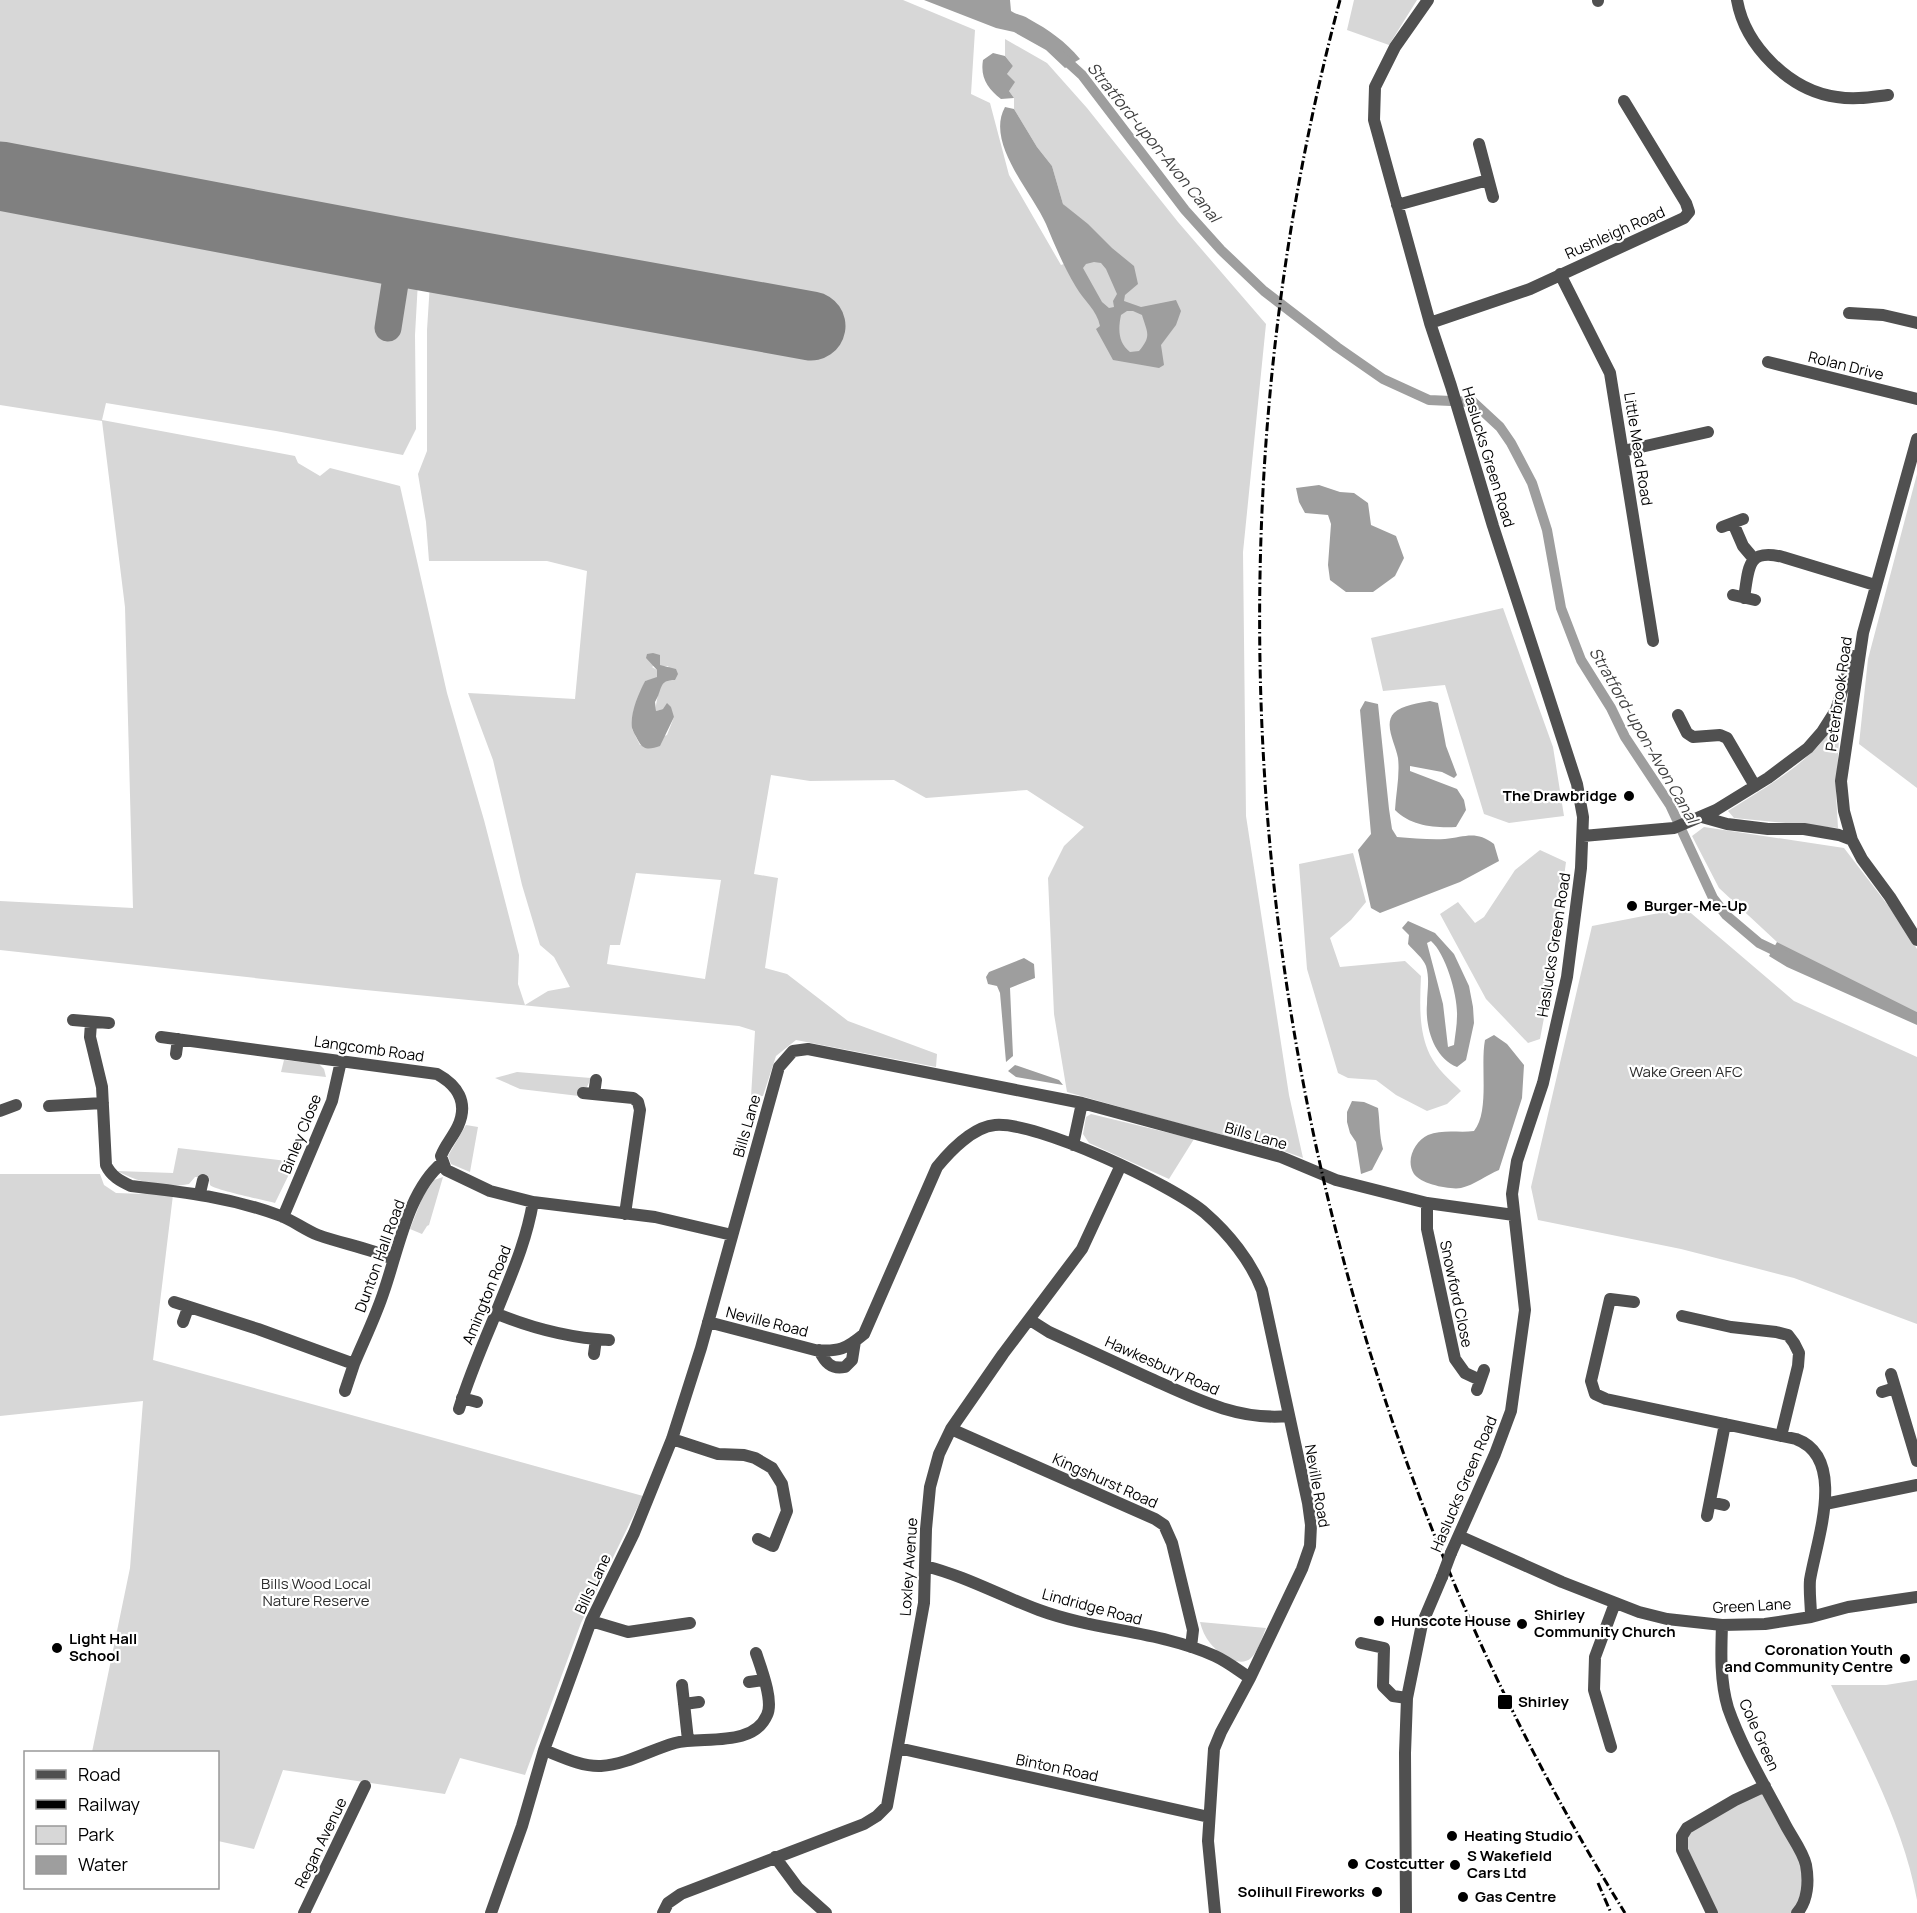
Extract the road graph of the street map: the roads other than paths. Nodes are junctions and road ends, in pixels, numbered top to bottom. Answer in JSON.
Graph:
{"nodes":[{"id":1,"x":1428,"y":0,"type":"edge"},
{"id":2,"x":1737,"y":0,"type":"edge"},
{"id":3,"x":1888,"y":95,"type":"dead end"},
{"id":4,"x":1624,"y":101,"type":"dead end"},
{"id":5,"x":1479,"y":144,"type":"dead end"},
{"id":6,"x":1488,"y":180,"type":"junction"},
{"id":7,"x":1493,"y":197,"type":"dead end"},
{"id":8,"x":1397,"y":205,"type":"junction"},
{"id":9,"x":1560,"y":274,"type":"junction"},
{"id":10,"x":1849,"y":313,"type":"dead end"},
{"id":11,"x":1430,"y":323,"type":"junction"},
{"id":12,"x":1917,"y":323,"type":"edge"},
{"id":13,"x":1768,"y":362,"type":"dead end"},
{"id":14,"x":1917,"y":399,"type":"edge"},
{"id":15,"x":1708,"y":432,"type":"dead end"},
{"id":16,"x":1917,"y":439,"type":"edge"},
{"id":17,"x":1623,"y":451,"type":"junction"},
{"id":18,"x":1732,"y":523,"type":"dead end"},
{"id":19,"x":1754,"y":558,"type":"junction"},
{"id":20,"x":1875,"y":585,"type":"junction"},
{"id":21,"x":1744,"y":598,"type":"dead end"},
{"id":22,"x":1863,"y":633,"type":"junction"},
{"id":23,"x":1653,"y":641,"type":"dead end"},
{"id":24,"x":1678,"y":715,"type":"dead end"},
{"id":25,"x":1755,"y":786,"type":"junction"},
{"id":26,"x":1702,"y":817,"type":"junction"},
{"id":27,"x":1583,"y":836,"type":"junction"},
{"id":28,"x":1852,"y":840,"type":"junction"},
{"id":29,"x":1917,"y":940,"type":"edge"},
{"id":30,"x":73,"y":1020,"type":"dead end"},
{"id":31,"x":91,"y":1023,"type":"junction"},
{"id":32,"x":109,"y":1023,"type":"dead end"},
{"id":33,"x":161,"y":1037,"type":"dead end"},
{"id":34,"x":178,"y":1039,"type":"junction"},
{"id":35,"x":176,"y":1054,"type":"dead end"},
{"id":36,"x":341,"y":1061,"type":"junction"},
{"id":37,"x":596,"y":1080,"type":"dead end"},
{"id":38,"x":103,"y":1103,"type":"junction"},
{"id":39,"x":1082,"y":1103,"type":"junction"},
{"id":40,"x":16,"y":1104,"type":"dead end"},
{"id":41,"x":50,"y":1106,"type":"dead end"},
{"id":42,"x":0,"y":1111,"type":"edge"},
{"id":43,"x":1073,"y":1145,"type":"junction"},
{"id":44,"x":442,"y":1162,"type":"junction"},
{"id":45,"x":1121,"y":1165,"type":"junction"},
{"id":46,"x":203,"y":1180,"type":"dead end"},
{"id":47,"x":200,"y":1193,"type":"junction"},
{"id":48,"x":533,"y":1202,"type":"junction"},
{"id":49,"x":1426,"y":1203,"type":"junction"},
{"id":50,"x":625,"y":1214,"type":"junction"},
{"id":51,"x":1514,"y":1215,"type":"junction"},
{"id":52,"x":283,"y":1217,"type":"junction"},
{"id":53,"x":732,"y":1235,"type":"junction"},
{"id":54,"x":393,"y":1259,"type":"junction"},
{"id":55,"x":174,"y":1302,"type":"dead end"},
{"id":56,"x":1634,"y":1302,"type":"dead end"},
{"id":57,"x":188,"y":1308,"type":"junction"},
{"id":58,"x":495,"y":1313,"type":"junction"},
{"id":59,"x":1682,"y":1316,"type":"dead end"},
{"id":60,"x":1030,"y":1320,"type":"junction"},
{"id":61,"x":183,"y":1322,"type":"dead end"},
{"id":62,"x":708,"y":1322,"type":"junction"},
{"id":63,"x":596,"y":1339,"type":"junction"},
{"id":64,"x":609,"y":1340,"type":"dead end"},
{"id":65,"x":855,"y":1341,"type":"junction"},
{"id":66,"x":819,"y":1350,"type":"junction"},
{"id":67,"x":594,"y":1354,"type":"dead end"},
{"id":68,"x":354,"y":1364,"type":"junction"},
{"id":69,"x":1891,"y":1374,"type":"dead end"},
{"id":70,"x":1480,"y":1380,"type":"dead end"},
{"id":71,"x":1895,"y":1388,"type":"junction"},
{"id":72,"x":345,"y":1391,"type":"dead end"},
{"id":73,"x":1882,"y":1392,"type":"dead end"},
{"id":74,"x":477,"y":1402,"type":"dead end"},
{"id":75,"x":1288,"y":1416,"type":"junction"},
{"id":76,"x":1725,"y":1424,"type":"junction"},
{"id":77,"x":951,"y":1429,"type":"junction"},
{"id":78,"x":1781,"y":1436,"type":"junction"},
{"id":79,"x":672,"y":1439,"type":"junction"},
{"id":80,"x":1917,"y":1461,"type":"edge"},
{"id":81,"x":1917,"y":1485,"type":"edge"},
{"id":82,"x":1710,"y":1502,"type":"junction"},
{"id":83,"x":1825,"y":1504,"type":"junction"},
{"id":84,"x":1724,"y":1505,"type":"dead end"},
{"id":85,"x":1707,"y":1516,"type":"dead end"},
{"id":86,"x":1459,"y":1536,"type":"junction"},
{"id":87,"x":758,"y":1539,"type":"dead end"},
{"id":88,"x":924,"y":1566,"type":"junction"},
{"id":89,"x":1917,"y":1597,"type":"edge"},
{"id":90,"x":1615,"y":1603,"type":"junction"},
{"id":91,"x":1811,"y":1617,"type":"junction"},
{"id":92,"x":591,"y":1621,"type":"junction"},
{"id":93,"x":690,"y":1623,"type":"dead end"},
{"id":94,"x":1722,"y":1625,"type":"junction"},
{"id":95,"x":1361,"y":1643,"type":"dead end"},
{"id":96,"x":1191,"y":1647,"type":"junction"},
{"id":97,"x":756,"y":1653,"type":"dead end"},
{"id":98,"x":1250,"y":1678,"type":"junction"},
{"id":99,"x":764,"y":1680,"type":"junction"},
{"id":100,"x":749,"y":1682,"type":"dead end"},
{"id":101,"x":682,"y":1685,"type":"dead end"},
{"id":102,"x":1407,"y":1698,"type":"junction"},
{"id":103,"x":699,"y":1702,"type":"dead end"},
{"id":104,"x":684,"y":1704,"type":"junction"},
{"id":105,"x":688,"y":1740,"type":"junction"},
{"id":106,"x":1611,"y":1747,"type":"dead end"},
{"id":107,"x":898,"y":1748,"type":"junction"},
{"id":108,"x":544,"y":1750,"type":"junction"},
{"id":109,"x":365,"y":1786,"type":"dead end"},
{"id":110,"x":1765,"y":1786,"type":"junction"},
{"id":111,"x":1209,"y":1817,"type":"junction"},
{"id":112,"x":776,"y":1857,"type":"junction"},
{"id":113,"x":304,"y":1913,"type":"edge"},
{"id":114,"x":491,"y":1913,"type":"edge"},
{"id":115,"x":663,"y":1913,"type":"edge"},
{"id":116,"x":826,"y":1913,"type":"edge"},
{"id":117,"x":1215,"y":1913,"type":"edge"},
{"id":118,"x":1406,"y":1913,"type":"edge"},
{"id":119,"x":1712,"y":1913,"type":"edge"},
{"id":120,"x":1797,"y":1913,"type":"edge"}],
"edges":[{"from":1,"to":8,"type":"street","name":"Haslucks Green Road"},
{"from":2,"to":3,"type":"street"},
{"from":4,"to":9,"type":"street","name":"Rushleigh Road"},
{"from":5,"to":6,"type":"street"},
{"from":6,"to":7,"type":"street"},
{"from":6,"to":8,"type":"street"},
{"from":8,"to":11,"type":"street","name":"Haslucks Green Road"},
{"from":9,"to":11,"type":"street","name":"Rushleigh Road"},
{"from":9,"to":17,"type":"street","name":"Little Mead Road"},
{"from":10,"to":12,"type":"street"},
{"from":11,"to":27,"type":"street","name":"Haslucks Green Road"},
{"from":13,"to":14,"type":"street","name":"Rolan Drive"},
{"from":15,"to":17,"type":"street"},
{"from":16,"to":20,"type":"street","name":"Peterbrook Road"},
{"from":17,"to":23,"type":"street","name":"Little Mead Road"},
{"from":18,"to":19,"type":"street"},
{"from":19,"to":20,"type":"street"},
{"from":19,"to":21,"type":"street"},
{"from":20,"to":22,"type":"street","name":"Peterbrook Road"},
{"from":22,"to":25,"type":"street"},
{"from":22,"to":28,"type":"street","name":"Peterbrook Road"},
{"from":24,"to":25,"type":"street"},
{"from":25,"to":26,"type":"street"},
{"from":26,"to":27,"type":"street"},
{"from":26,"to":28,"type":"street"},
{"from":27,"to":51,"type":"street","name":"Haslucks Green Road"},
{"from":28,"to":29,"type":"street","name":"Peterbrook Road"},
{"from":30,"to":31,"type":"street"},
{"from":31,"to":32,"type":"street"},
{"from":31,"to":38,"type":"street"},
{"from":33,"to":34,"type":"street","name":"Langcomb Road"},
{"from":34,"to":35,"type":"street"},
{"from":34,"to":36,"type":"street","name":"Langcomb Road"},
{"from":36,"to":44,"type":"street","name":"Langcomb Road"},
{"from":36,"to":52,"type":"street","name":"Binley Close"},
{"from":37,"to":50,"type":"street"},
{"from":38,"to":41,"type":"street"},
{"from":38,"to":47,"type":"street"},
{"from":39,"to":43,"type":"street"},
{"from":39,"to":49,"type":"street","name":"Bills Lane"},
{"from":39,"to":53,"type":"street","name":"Bills Lane"},
{"from":40,"to":42,"type":"street"},
{"from":43,"to":45,"type":"street","name":"Neville Road"},
{"from":43,"to":65,"type":"street","name":"Neville Road"},
{"from":44,"to":48,"type":"street"},
{"from":44,"to":54,"type":"street","name":"Dunton Hall Road"},
{"from":45,"to":60,"type":"street","name":"Loxley Avenue"},
{"from":45,"to":75,"type":"street","name":"Neville Road"},
{"from":46,"to":47,"type":"street"},
{"from":47,"to":52,"type":"street"},
{"from":48,"to":50,"type":"street"},
{"from":48,"to":58,"type":"street","name":"Amington Road"},
{"from":49,"to":51,"type":"street","name":"Bills Lane"},
{"from":49,"to":70,"type":"street","name":"Snowford Close"},
{"from":50,"to":53,"type":"street"},
{"from":51,"to":86,"type":"street","name":"Haslucks Green Road"},
{"from":52,"to":54,"type":"street"},
{"from":53,"to":62,"type":"street","name":"Bills Lane"},
{"from":54,"to":68,"type":"street","name":"Dunton Hall Road"},
{"from":55,"to":57,"type":"street"},
{"from":56,"to":76,"type":"street"},
{"from":57,"to":61,"type":"street"},
{"from":57,"to":68,"type":"street"},
{"from":58,"to":63,"type":"street"},
{"from":58,"to":74,"type":"street","name":"Amington Road"},
{"from":59,"to":78,"type":"street"},
{"from":60,"to":75,"type":"street","name":"Hawkesbury Road"},
{"from":60,"to":77,"type":"street","name":"Loxley Avenue"},
{"from":62,"to":66,"type":"street","name":"Neville Road"},
{"from":62,"to":79,"type":"street","name":"Bills Lane"},
{"from":63,"to":64,"type":"street"},
{"from":63,"to":67,"type":"street"},
{"from":65,"to":66,"type":"street","name":"Neville Road"},
{"from":65,"to":66,"type":"street","name":"Neville Road"},
{"from":68,"to":72,"type":"street","name":"Dunton Hall Road"},
{"from":69,"to":71,"type":"street"},
{"from":71,"to":73,"type":"street"},
{"from":71,"to":80,"type":"street"},
{"from":75,"to":98,"type":"street","name":"Neville Road"},
{"from":76,"to":78,"type":"street"},
{"from":76,"to":82,"type":"street"},
{"from":77,"to":88,"type":"street","name":"Loxley Avenue"},
{"from":77,"to":96,"type":"street","name":"Kingshurst Road"},
{"from":78,"to":83,"type":"street"},
{"from":79,"to":87,"type":"street"},
{"from":79,"to":92,"type":"street","name":"Bills Lane"},
{"from":81,"to":83,"type":"street"},
{"from":82,"to":84,"type":"street"},
{"from":82,"to":85,"type":"street"},
{"from":83,"to":91,"type":"street"},
{"from":86,"to":90,"type":"street","name":"Green Lane"},
{"from":86,"to":102,"type":"street","name":"Haslucks Green Road","bridge":true},
{"from":88,"to":96,"type":"street","name":"Lindridge Road"},
{"from":88,"to":107,"type":"street","name":"Loxley Avenue"},
{"from":89,"to":91,"type":"street","name":"Green Lane"},
{"from":90,"to":94,"type":"street","name":"Green Lane"},
{"from":90,"to":106,"type":"street"},
{"from":91,"to":94,"type":"street","name":"Green Lane"},
{"from":92,"to":93,"type":"street"},
{"from":92,"to":108,"type":"street","name":"Bills Lane"},
{"from":94,"to":110,"type":"street","name":"Cole Green"},
{"from":95,"to":102,"type":"street"},
{"from":96,"to":98,"type":"street","name":"Lindridge Road"},
{"from":97,"to":99,"type":"street"},
{"from":98,"to":111,"type":"street","name":"Neville Road"},
{"from":99,"to":100,"type":"street"},
{"from":99,"to":105,"type":"street"},
{"from":101,"to":104,"type":"street"},
{"from":102,"to":118,"type":"street","name":"Haslucks Green Road"},
{"from":103,"to":104,"type":"street"},
{"from":104,"to":105,"type":"street"},
{"from":105,"to":108,"type":"street"},
{"from":107,"to":111,"type":"street","name":"Binton Road"},
{"from":107,"to":112,"type":"street","name":"Loxley Avenue"},
{"from":108,"to":114,"type":"street","name":"Bills Lane"},
{"from":109,"to":113,"type":"street","name":"Regan Avenue"},
{"from":110,"to":119,"type":"street","name":"Cole Green"},
{"from":110,"to":120,"type":"street","name":"Cole Green"},
{"from":111,"to":117,"type":"street","name":"Neville Road"},
{"from":112,"to":115,"type":"street","name":"Loxley Avenue"},
{"from":112,"to":116,"type":"street"}]}
